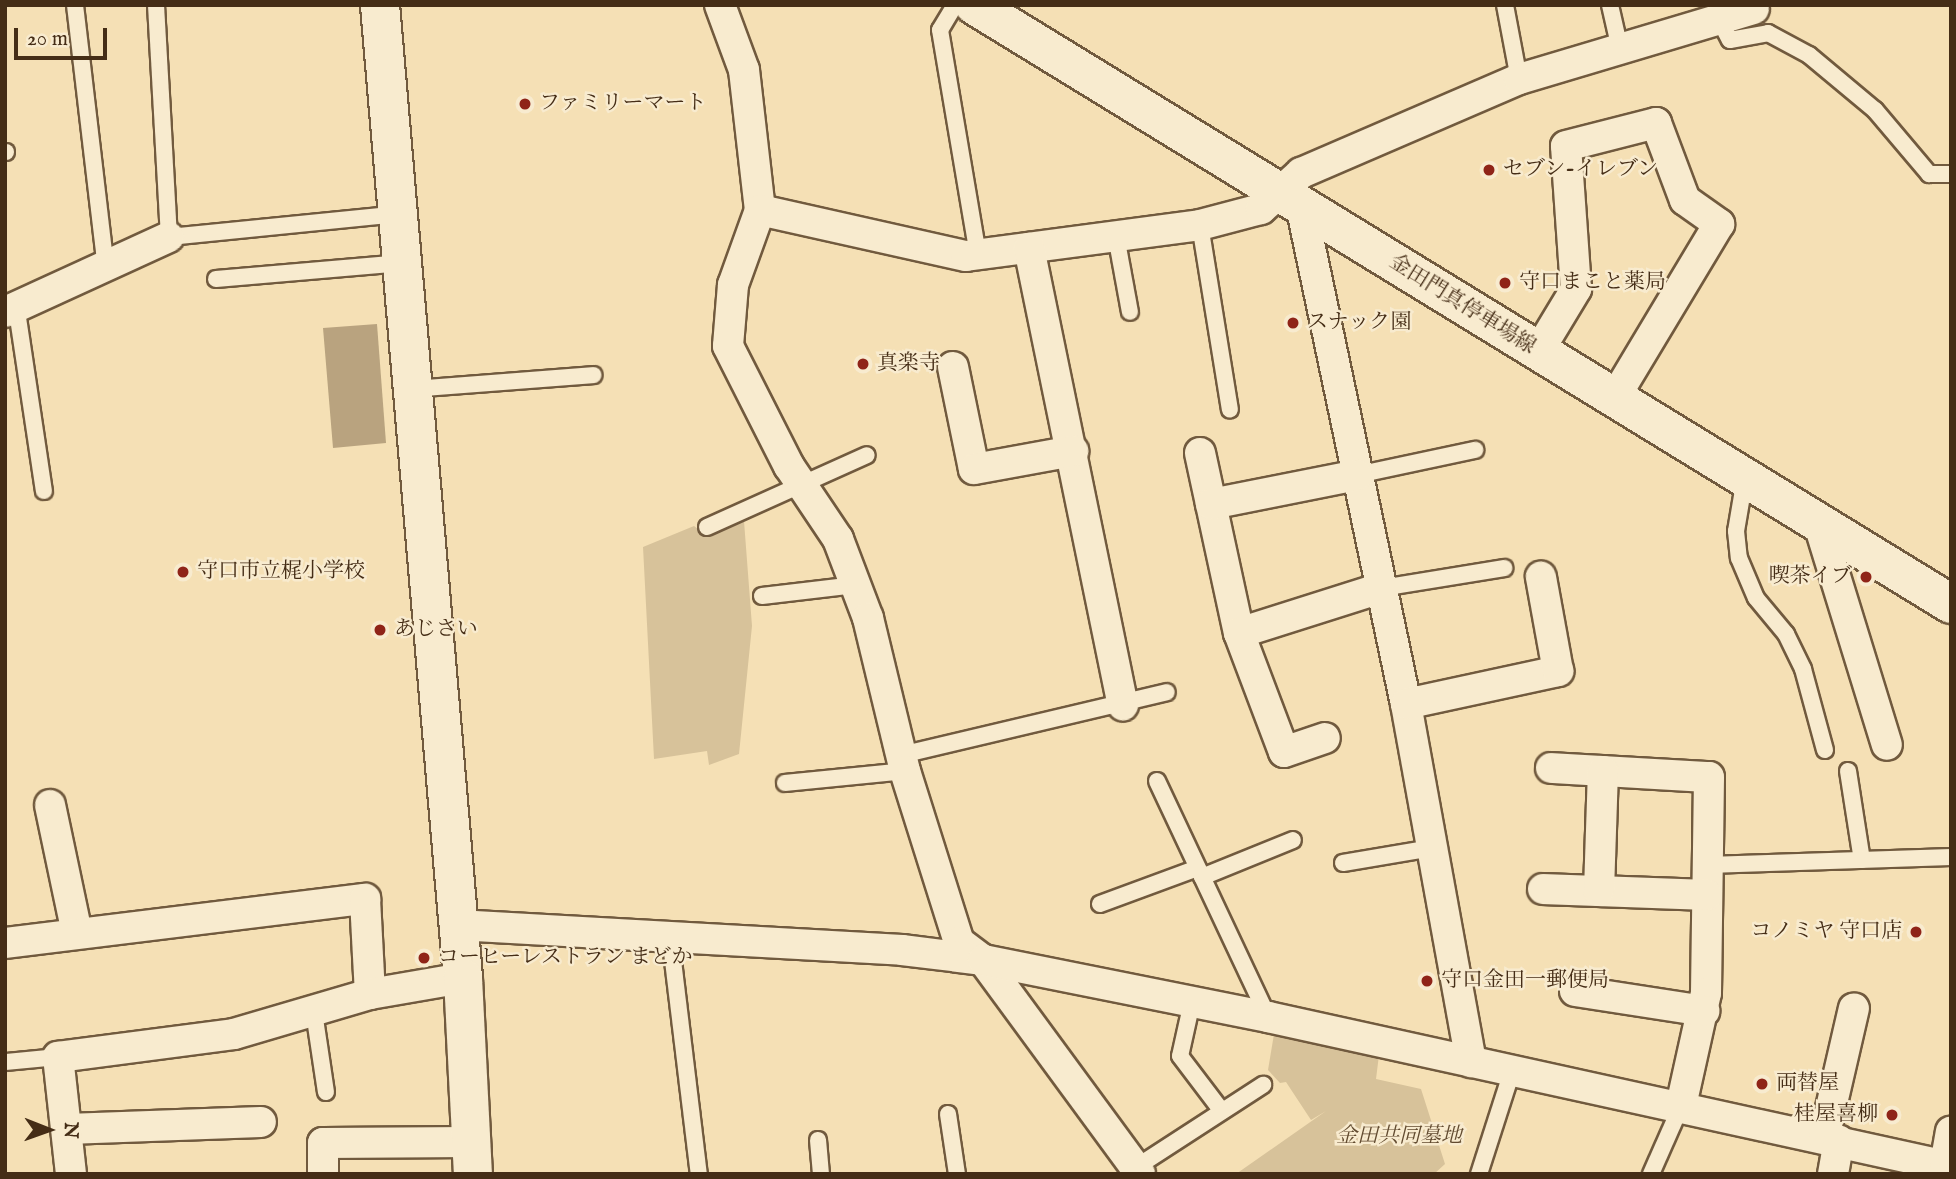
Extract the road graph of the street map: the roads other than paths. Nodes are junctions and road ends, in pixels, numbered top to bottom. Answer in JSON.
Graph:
{"nodes":[{"id":1,"x":75,"y":5,"type":"edge"},
{"id":2,"x":156,"y":5,"type":"edge"},
{"id":3,"x":380,"y":5,"type":"edge"},
{"id":4,"x":720,"y":5,"type":"edge"},
{"id":5,"x":1505,"y":5,"type":"edge"},
{"id":6,"x":1610,"y":5,"type":"edge"},
{"id":7,"x":979,"y":8,"type":"edge"},
{"id":8,"x":1754,"y":9,"type":"dead end"},
{"id":9,"x":1716,"y":13,"type":"edge"},
{"id":10,"x":1620,"y":49,"type":"junction"},
{"id":11,"x":1519,"y":79,"type":"junction"},
{"id":12,"x":1951,"y":174,"type":"edge"},
{"id":13,"x":1292,"y":200,"type":"junction"},
{"id":14,"x":760,"y":211,"type":"junction"},
{"id":15,"x":399,"y":214,"type":"junction"},
{"id":16,"x":1200,"y":225,"type":"junction"},
{"id":17,"x":1116,"y":236,"type":"junction"},
{"id":18,"x":169,"y":237,"type":"junction"},
{"id":19,"x":1029,"y":248,"type":"junction"},
{"id":20,"x":978,"y":254,"type":"junction"},
{"id":21,"x":403,"y":263,"type":"junction"},
{"id":22,"x":106,"y":268,"type":"junction"},
{"id":23,"x":216,"y":279,"type":"dead end"},
{"id":24,"x":11,"y":312,"type":"edge"},
{"id":25,"x":1130,"y":312,"type":"dead end"},
{"id":26,"x":1538,"y":352,"type":"junction"},
{"id":27,"x":953,"y":367,"type":"dead end"},
{"id":28,"x":593,"y":375,"type":"dead end"},
{"id":29,"x":412,"y":389,"type":"junction"},
{"id":30,"x":1615,"y":399,"type":"junction"},
{"id":31,"x":1230,"y":410,"type":"dead end"},
{"id":32,"x":1475,"y":450,"type":"dead end"},
{"id":33,"x":1073,"y":451,"type":"junction"},
{"id":34,"x":1200,"y":453,"type":"dead end"},
{"id":35,"x":867,"y":455,"type":"dead end"},
{"id":36,"x":1357,"y":475,"type":"junction"},
{"id":37,"x":1745,"y":478,"type":"junction"},
{"id":38,"x":802,"y":484,"type":"junction"},
{"id":39,"x":44,"y":491,"type":"dead end"},
{"id":40,"x":1211,"y":504,"type":"junction"},
{"id":41,"x":1818,"y":522,"type":"junction"},
{"id":42,"x":707,"y":527,"type":"dead end"},
{"id":43,"x":1504,"y":568,"type":"dead end"},
{"id":44,"x":1541,"y":577,"type":"dead end"},
{"id":45,"x":855,"y":585,"type":"junction"},
{"id":46,"x":1381,"y":588,"type":"junction"},
{"id":47,"x":762,"y":596,"type":"dead end"},
{"id":48,"x":1951,"y":604,"type":"edge"},
{"id":49,"x":1239,"y":633,"type":"junction"},
{"id":50,"x":1167,"y":692,"type":"dead end"},
{"id":51,"x":1406,"y":704,"type":"junction"},
{"id":52,"x":1124,"y":705,"type":"junction"},
{"id":53,"x":1325,"y":738,"type":"dead end"},
{"id":54,"x":1886,"y":745,"type":"dead end"},
{"id":55,"x":1825,"y":750,"type":"dead end"},
{"id":56,"x":903,"y":763,"type":"junction"},
{"id":57,"x":1551,"y":768,"type":"dead end"},
{"id":58,"x":1603,"y":771,"type":"junction"},
{"id":59,"x":1848,"y":771,"type":"dead end"},
{"id":60,"x":1157,"y":781,"type":"dead end"},
{"id":61,"x":785,"y":783,"type":"dead end"},
{"id":62,"x":50,"y":805,"type":"dead end"},
{"id":63,"x":1293,"y":840,"type":"dead end"},
{"id":64,"x":1432,"y":848,"type":"junction"},
{"id":65,"x":1951,"y":856,"type":"edge"},
{"id":66,"x":1862,"y":860,"type":"junction"},
{"id":67,"x":1343,"y":863,"type":"dead end"},
{"id":68,"x":1707,"y":865,"type":"junction"},
{"id":69,"x":1200,"y":873,"type":"junction"},
{"id":70,"x":1543,"y":889,"type":"dead end"},
{"id":71,"x":1599,"y":891,"type":"junction"},
{"id":72,"x":1707,"y":895,"type":"junction"},
{"id":73,"x":1100,"y":904,"type":"dead end"},
{"id":74,"x":457,"y":925,"type":"junction"},
{"id":75,"x":77,"y":933,"type":"junction"},
{"id":76,"x":670,"y":936,"type":"junction"},
{"id":77,"x":5,"y":943,"type":"edge"},
{"id":78,"x":983,"y":960,"type":"junction"},
{"id":79,"x":463,"y":978,"type":"junction"},
{"id":80,"x":1575,"y":991,"type":"dead end"},
{"id":81,"x":370,"y":994,"type":"junction"},
{"id":82,"x":1192,"y":1002,"type":"junction"},
{"id":83,"x":1854,"y":1008,"type":"dead end"},
{"id":84,"x":1704,"y":1011,"type":"junction"},
{"id":85,"x":314,"y":1012,"type":"junction"},
{"id":86,"x":1268,"y":1017,"type":"junction"},
{"id":87,"x":58,"y":1057,"type":"junction"},
{"id":88,"x":5,"y":1062,"type":"edge"},
{"id":89,"x":1471,"y":1062,"type":"junction"},
{"id":90,"x":1513,"y":1071,"type":"junction"},
{"id":91,"x":1263,"y":1085,"type":"dead end"},
{"id":92,"x":326,"y":1092,"type":"dead end"},
{"id":93,"x":1681,"y":1106,"type":"junction"},
{"id":94,"x":1221,"y":1110,"type":"junction"},
{"id":95,"x":948,"y":1114,"type":"dead end"},
{"id":96,"x":261,"y":1122,"type":"dead end"},
{"id":97,"x":67,"y":1129,"type":"junction"},
{"id":98,"x":1951,"y":1132,"type":"edge"},
{"id":99,"x":818,"y":1140,"type":"dead end"},
{"id":100,"x":1831,"y":1140,"type":"junction"},
{"id":101,"x":472,"y":1158,"type":"edge"},
{"id":102,"x":1948,"y":1166,"type":"edge"},
{"id":103,"x":1137,"y":1171,"type":"edge"},
{"id":104,"x":71,"y":1174,"type":"edge"},
{"id":105,"x":323,"y":1174,"type":"edge"},
{"id":106,"x":699,"y":1174,"type":"edge"},
{"id":107,"x":821,"y":1174,"type":"edge"},
{"id":108,"x":957,"y":1174,"type":"edge"},
{"id":109,"x":1479,"y":1174,"type":"edge"},
{"id":110,"x":1651,"y":1174,"type":"edge"},
{"id":111,"x":1833,"y":1174,"type":"edge"}],
"edges":[{"from":1,"to":22,"type":"lane"},
{"from":2,"to":18,"type":"lane"},
{"from":3,"to":15,"type":"street"},
{"from":4,"to":14,"type":"street"},
{"from":5,"to":11,"type":"lane"},
{"from":6,"to":10,"type":"lane"},
{"from":7,"to":13,"type":"street","name":"金田門真停車場線"},
{"from":7,"to":20,"type":"lane"},
{"from":8,"to":9,"type":"street"},
{"from":9,"to":10,"type":"street"},
{"from":9,"to":12,"type":"lane"},
{"from":10,"to":11,"type":"street"},
{"from":11,"to":13,"type":"street"},
{"from":13,"to":16,"type":"street"},
{"from":13,"to":26,"type":"street","name":"金田門真停車場線"},
{"from":13,"to":36,"type":"street"},
{"from":14,"to":20,"type":"street"},
{"from":14,"to":38,"type":"street"},
{"from":15,"to":18,"type":"lane"},
{"from":15,"to":21,"type":"street"},
{"from":16,"to":17,"type":"street"},
{"from":16,"to":31,"type":"lane"},
{"from":17,"to":19,"type":"street"},
{"from":17,"to":25,"type":"lane"},
{"from":18,"to":22,"type":"street"},
{"from":19,"to":20,"type":"street"},
{"from":19,"to":33,"type":"street"},
{"from":21,"to":23,"type":"lane"},
{"from":21,"to":29,"type":"street"},
{"from":22,"to":24,"type":"street"},
{"from":24,"to":39,"type":"lane"},
{"from":26,"to":30,"type":"street","name":"金田門真停車場線"},
{"from":26,"to":30,"type":"street"},
{"from":27,"to":33,"type":"street"},
{"from":28,"to":29,"type":"lane"},
{"from":29,"to":74,"type":"street"},
{"from":30,"to":37,"type":"street","name":"金田門真停車場線"},
{"from":32,"to":36,"type":"lane"},
{"from":33,"to":52,"type":"street"},
{"from":34,"to":40,"type":"street"},
{"from":35,"to":38,"type":"lane"},
{"from":36,"to":40,"type":"street"},
{"from":36,"to":46,"type":"street"},
{"from":37,"to":41,"type":"street","name":"金田門真停車場線"},
{"from":37,"to":55,"type":"lane"},
{"from":38,"to":42,"type":"lane"},
{"from":38,"to":45,"type":"street"},
{"from":40,"to":49,"type":"street"},
{"from":41,"to":48,"type":"street","name":"金田門真停車場線"},
{"from":41,"to":54,"type":"street"},
{"from":43,"to":46,"type":"lane"},
{"from":44,"to":51,"type":"street"},
{"from":45,"to":47,"type":"lane"},
{"from":45,"to":56,"type":"street"},
{"from":46,"to":49,"type":"street"},
{"from":46,"to":51,"type":"street"},
{"from":49,"to":53,"type":"street"},
{"from":50,"to":52,"type":"lane"},
{"from":51,"to":64,"type":"street"},
{"from":52,"to":56,"type":"lane"},
{"from":56,"to":61,"type":"lane"},
{"from":56,"to":78,"type":"street"},
{"from":57,"to":58,"type":"street"},
{"from":58,"to":68,"type":"street"},
{"from":58,"to":71,"type":"street"},
{"from":59,"to":66,"type":"lane"},
{"from":60,"to":69,"type":"lane"},
{"from":62,"to":75,"type":"street"},
{"from":63,"to":69,"type":"lane"},
{"from":64,"to":67,"type":"lane"},
{"from":64,"to":89,"type":"street"},
{"from":65,"to":66,"type":"lane"},
{"from":66,"to":68,"type":"lane"},
{"from":68,"to":72,"type":"street"},
{"from":69,"to":73,"type":"lane"},
{"from":69,"to":86,"type":"lane"},
{"from":70,"to":71,"type":"street"},
{"from":71,"to":72,"type":"street"},
{"from":72,"to":84,"type":"street"},
{"from":74,"to":76,"type":"street"},
{"from":74,"to":79,"type":"street"},
{"from":75,"to":77,"type":"street"},
{"from":75,"to":81,"type":"street"},
{"from":76,"to":78,"type":"street"},
{"from":76,"to":106,"type":"lane"},
{"from":78,"to":82,"type":"street"},
{"from":78,"to":103,"type":"street"},
{"from":79,"to":81,"type":"street"},
{"from":79,"to":101,"type":"street"},
{"from":80,"to":84,"type":"street"},
{"from":81,"to":85,"type":"street"},
{"from":82,"to":86,"type":"street"},
{"from":82,"to":94,"type":"lane"},
{"from":83,"to":100,"type":"street"},
{"from":84,"to":93,"type":"street"},
{"from":85,"to":87,"type":"street"},
{"from":85,"to":92,"type":"lane"},
{"from":86,"to":89,"type":"street"},
{"from":87,"to":88,"type":"lane"},
{"from":87,"to":97,"type":"street"},
{"from":89,"to":90,"type":"street"},
{"from":90,"to":93,"type":"street"},
{"from":90,"to":109,"type":"lane"},
{"from":91,"to":94,"type":"lane"},
{"from":93,"to":100,"type":"street"},
{"from":93,"to":110,"type":"lane"},
{"from":94,"to":103,"type":"lane"},
{"from":95,"to":108,"type":"lane"},
{"from":96,"to":97,"type":"street"},
{"from":97,"to":104,"type":"street"},
{"from":98,"to":102,"type":"street"},
{"from":99,"to":107,"type":"lane"},
{"from":100,"to":102,"type":"street"},
{"from":100,"to":111,"type":"street"},
{"from":101,"to":105,"type":"street"}]}
